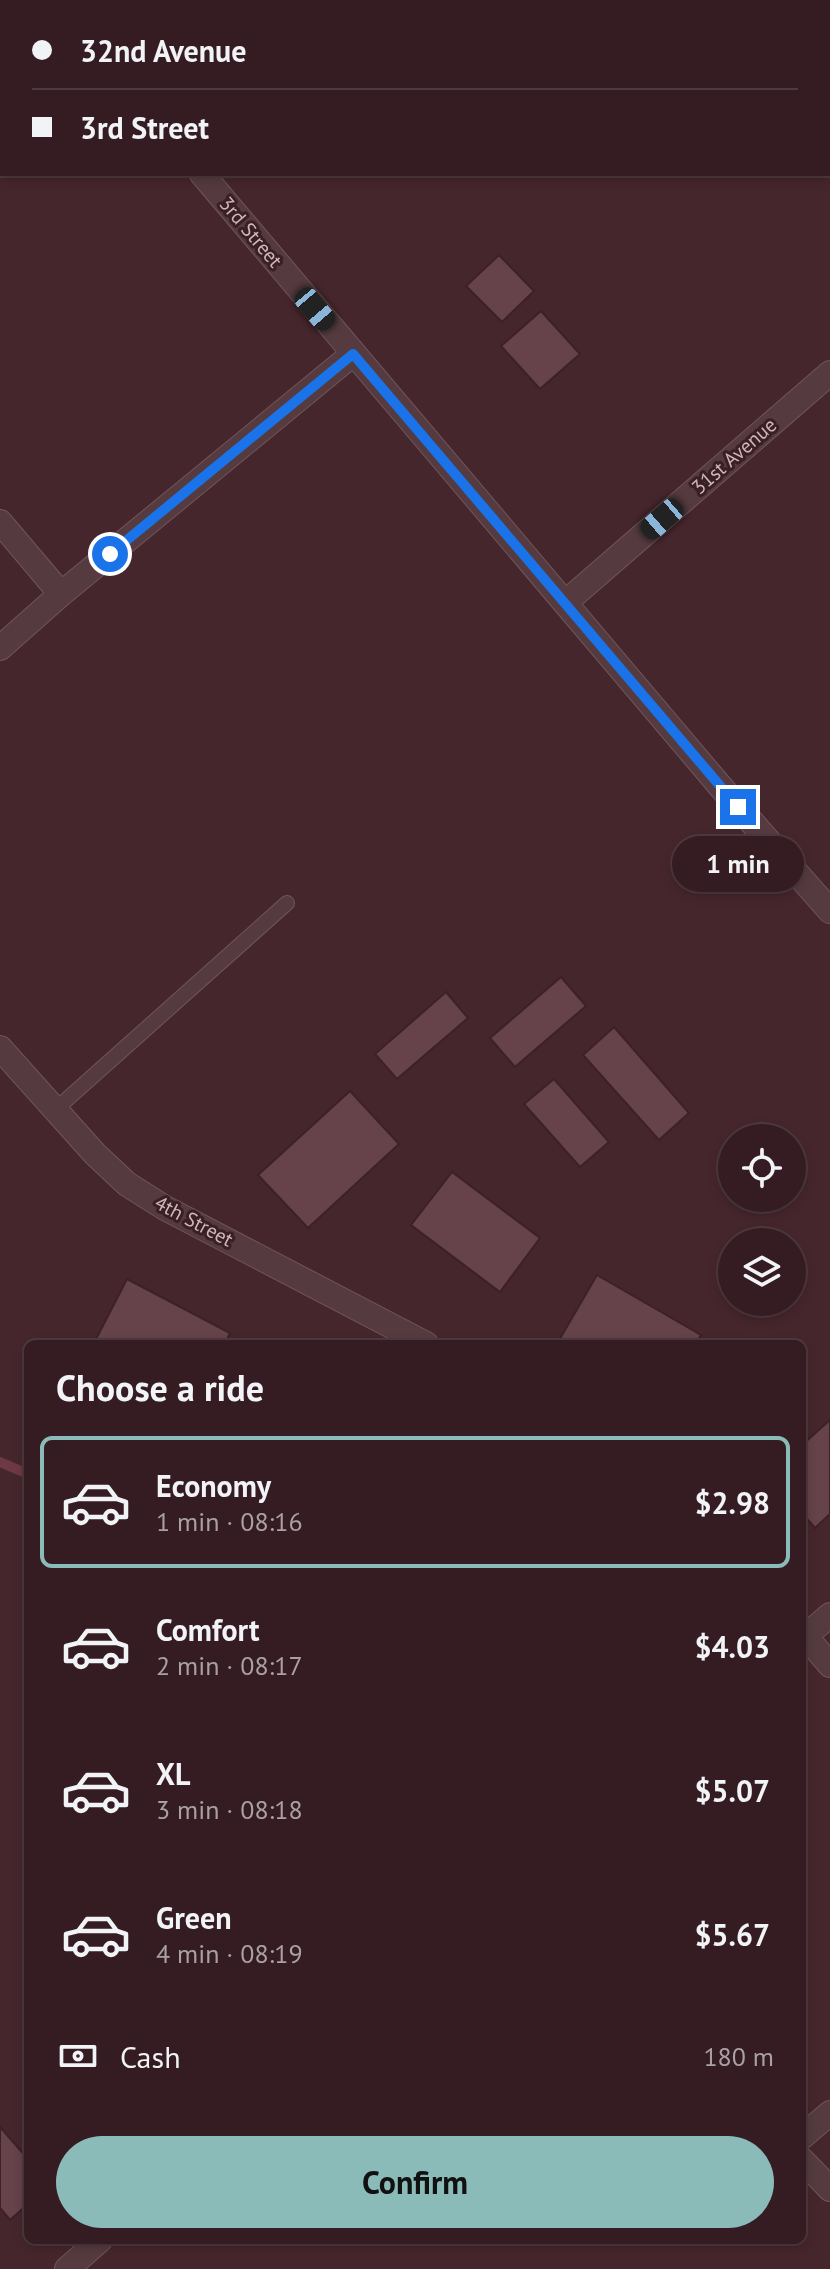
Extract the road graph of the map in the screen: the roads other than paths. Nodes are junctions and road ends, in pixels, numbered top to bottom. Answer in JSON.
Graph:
{"nodes":[{"id":1,"x":204,"y":176,"type":"edge"},
{"id":2,"x":353,"y":354,"type":"junction"},
{"id":3,"x":830,"y":373,"type":"edge"},
{"id":4,"x":0,"y":522,"type":"edge"},
{"id":5,"x":61,"y":594,"type":"junction"},
{"id":6,"x":566,"y":602,"type":"junction"},
{"id":7,"x":0,"y":648,"type":"edge"},
{"id":8,"x":287,"y":903,"type":"dead end"},
{"id":9,"x":830,"y":911,"type":"edge"},
{"id":10,"x":0,"y":1048,"type":"edge"},
{"id":11,"x":55,"y":1110,"type":"junction"},
{"id":12,"x":418,"y":1340,"type":"edge"},
{"id":13,"x":830,"y":1615,"type":"edge"},
{"id":14,"x":806,"y":1633,"type":"edge"},
{"id":15,"x":806,"y":1638,"type":"edge"},
{"id":16,"x":830,"y":1665,"type":"edge"},
{"id":17,"x":830,"y":2113,"type":"edge"},
{"id":18,"x":806,"y":2134,"type":"edge"},
{"id":19,"x":806,"y":2164,"type":"edge"},
{"id":20,"x":830,"y":2189,"type":"edge"},
{"id":21,"x":95,"y":2244,"type":"edge"},
{"id":22,"x":67,"y":2269,"type":"edge"}],
"edges":[{"from":1,"to":2,"type":"street","name":"3rd Street"},
{"from":2,"to":5,"type":"street"},
{"from":2,"to":6,"type":"street","name":"3rd Street"},
{"from":3,"to":6,"type":"street","name":"31st Avenue"},
{"from":4,"to":5,"type":"street"},
{"from":5,"to":7,"type":"street"},
{"from":6,"to":9,"type":"street","name":"3rd Street"},
{"from":8,"to":11,"type":"lane"},
{"from":10,"to":11,"type":"street","name":"4th Street"},
{"from":11,"to":12,"type":"street","name":"4th Street"},
{"from":13,"to":14,"type":"street"},
{"from":15,"to":16,"type":"street"},
{"from":17,"to":18,"type":"street"},
{"from":19,"to":20,"type":"street"},
{"from":21,"to":22,"type":"street"}]}
